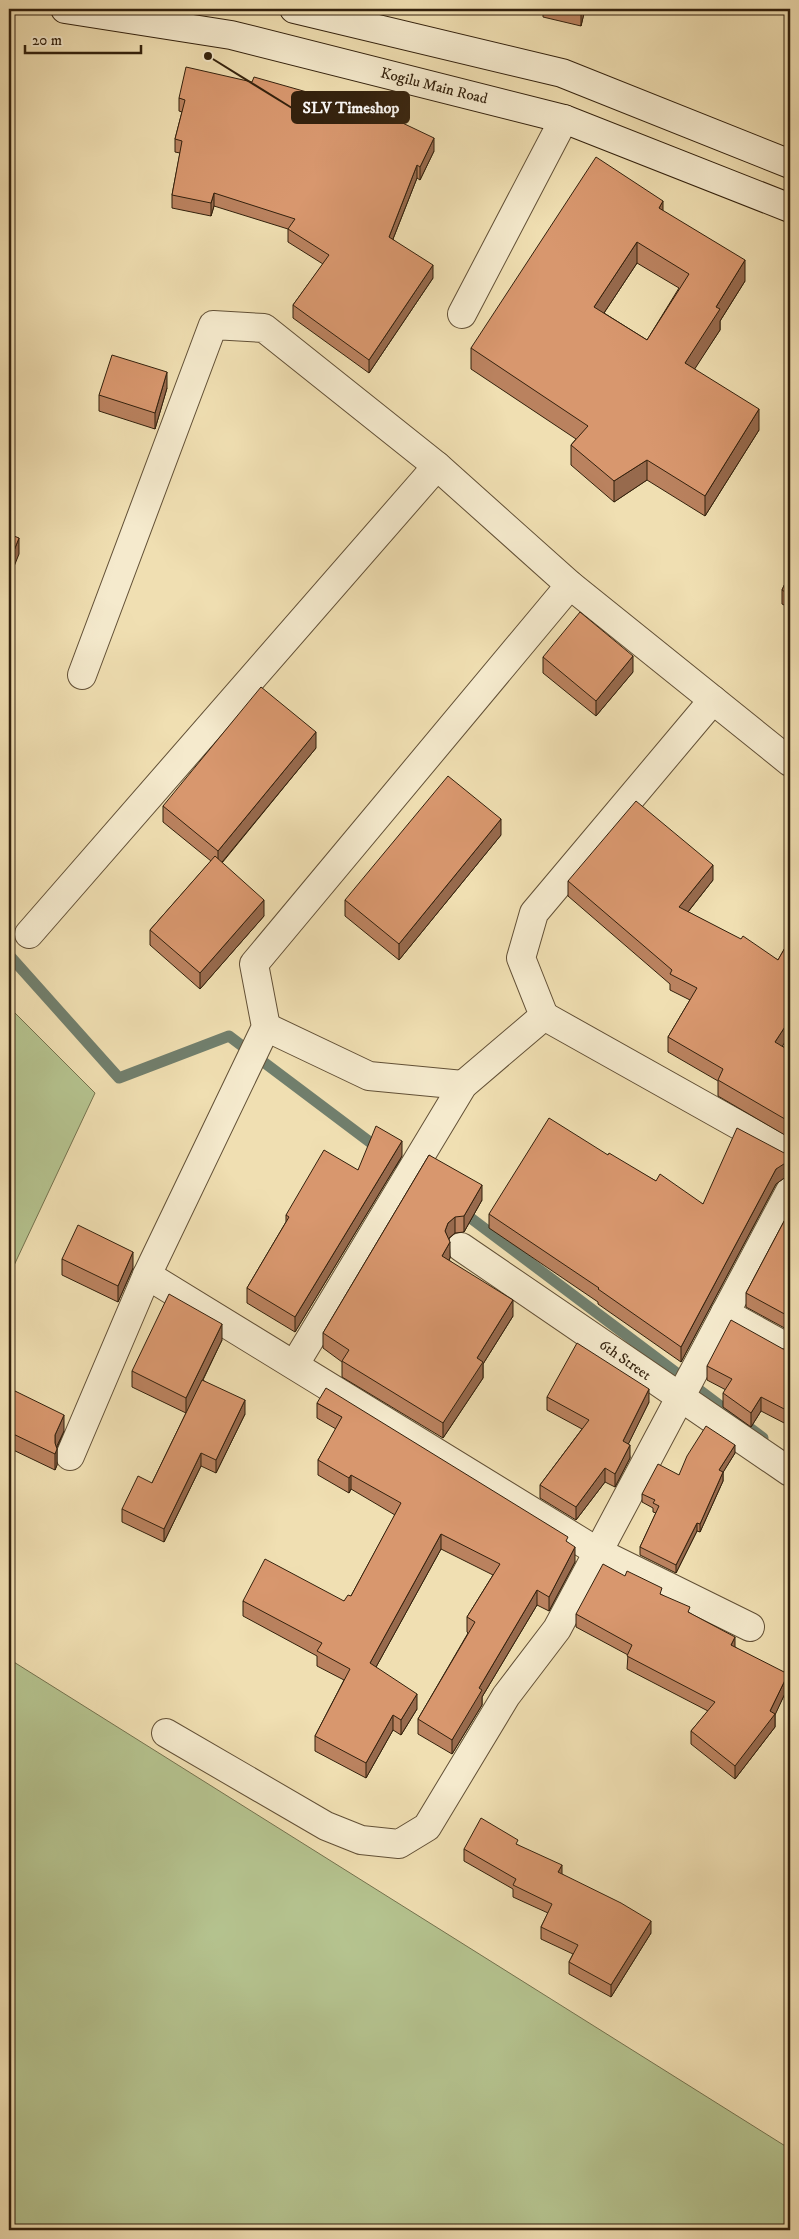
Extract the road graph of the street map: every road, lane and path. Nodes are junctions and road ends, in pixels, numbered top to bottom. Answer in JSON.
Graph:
{"nodes":[{"id":1,"x":65,"y":9,"type":"edge"},
{"id":2,"x":294,"y":9,"type":"edge"},
{"id":3,"x":564,"y":119,"type":"junction"},
{"id":4,"x":790,"y":164,"type":"edge"},
{"id":5,"x":790,"y":208,"type":"edge"},
{"id":6,"x":462,"y":314,"type":"dead end"},
{"id":7,"x":437,"y":466,"type":"junction"},
{"id":8,"x":570,"y":585,"type":"junction"},
{"id":9,"x":82,"y":676,"type":"dead end"},
{"id":10,"x":713,"y":700,"type":"junction"},
{"id":11,"x":790,"y":762,"type":"edge"},
{"id":12,"x":29,"y":934,"type":"dead end"},
{"id":13,"x":544,"y":1016,"type":"junction"},
{"id":14,"x":266,"y":1027,"type":"junction"},
{"id":15,"x":463,"y":1085,"type":"junction"},
{"id":16,"x":790,"y":1154,"type":"edge"},
{"id":17,"x":790,"y":1191,"type":"edge"},
{"id":18,"x":461,"y":1246,"type":"dead end"},
{"id":19,"x":147,"y":1275,"type":"junction"},
{"id":20,"x":725,"y":1313,"type":"junction"},
{"id":21,"x":790,"y":1349,"type":"edge"},
{"id":22,"x":295,"y":1364,"type":"junction"},
{"id":23,"x":680,"y":1398,"type":"junction"},
{"id":24,"x":70,"y":1456,"type":"dead end"},
{"id":25,"x":790,"y":1472,"type":"edge"},
{"id":26,"x":598,"y":1552,"type":"junction"},
{"id":27,"x":750,"y":1627,"type":"dead end"},
{"id":28,"x":166,"y":1733,"type":"dead end"}],
"edges":[{"from":1,"to":3,"type":"street","name":"Kogilu Main Road"},
{"from":2,"to":4,"type":"street"},
{"from":3,"to":5,"type":"street","name":"Kogilu Main Road"},
{"from":3,"to":6,"type":"street"},
{"from":7,"to":8,"type":"street"},
{"from":7,"to":9,"type":"street"},
{"from":7,"to":12,"type":"street"},
{"from":8,"to":10,"type":"street"},
{"from":8,"to":14,"type":"street"},
{"from":10,"to":11,"type":"street"},
{"from":10,"to":13,"type":"street"},
{"from":13,"to":15,"type":"street"},
{"from":13,"to":16,"type":"street"},
{"from":14,"to":15,"type":"street"},
{"from":14,"to":19,"type":"street"},
{"from":15,"to":22,"type":"street"},
{"from":17,"to":20,"type":"street"},
{"from":18,"to":23,"type":"street","name":"6th Street"},
{"from":19,"to":22,"type":"street"},
{"from":19,"to":24,"type":"street"},
{"from":20,"to":21,"type":"street"},
{"from":20,"to":23,"type":"street"},
{"from":22,"to":26,"type":"street"},
{"from":23,"to":25,"type":"street","name":"6th Street"},
{"from":23,"to":26,"type":"street"},
{"from":26,"to":27,"type":"street"},
{"from":26,"to":28,"type":"street"}]}
